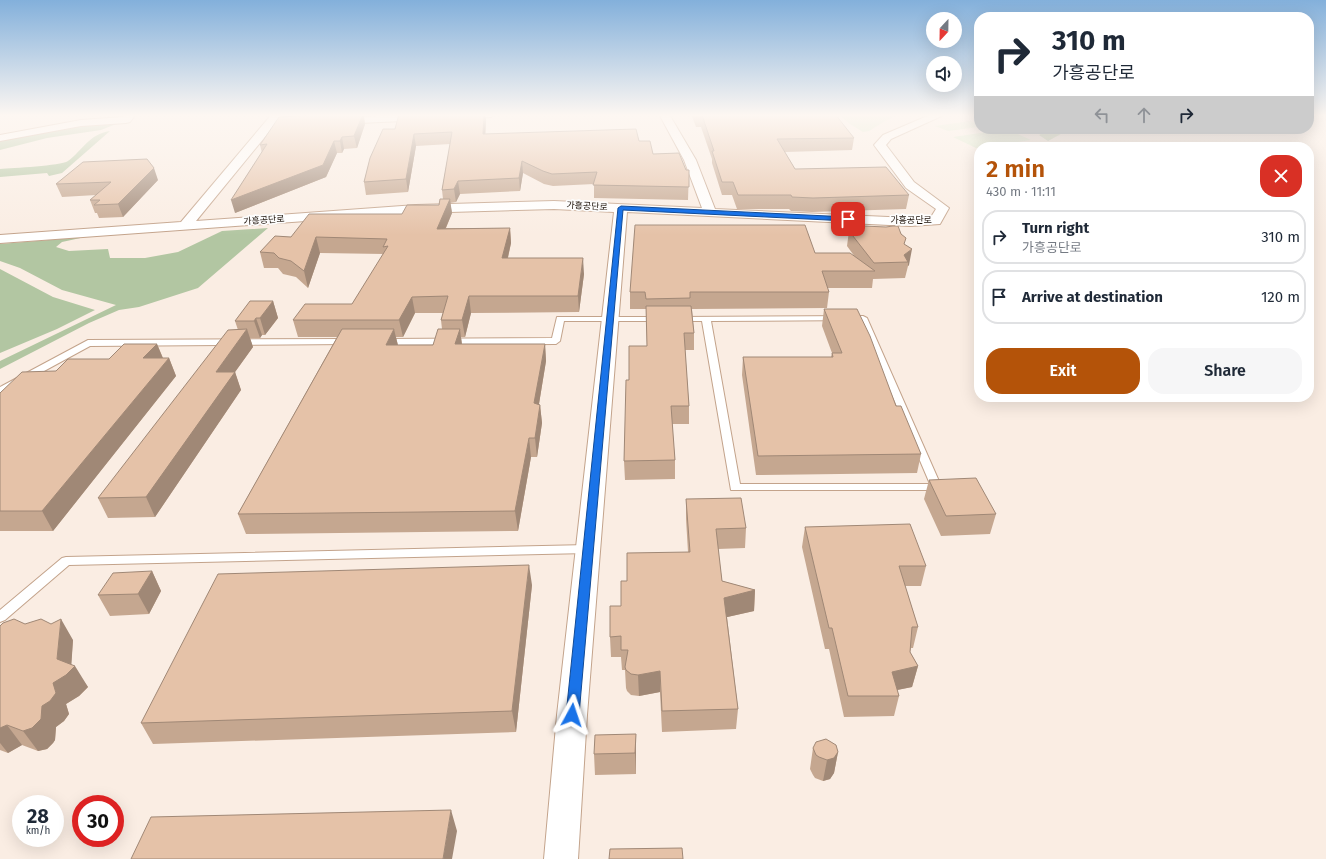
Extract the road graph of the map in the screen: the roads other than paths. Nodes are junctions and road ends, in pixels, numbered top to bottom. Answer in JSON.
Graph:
{"nodes":[{"id":1,"x":244,"y":154,"type":"edge"},
{"id":2,"x":687,"y":154,"type":"edge"},
{"id":3,"x":886,"y":154,"type":"edge"},
{"id":4,"x":621,"y":208,"type":"junction"},
{"id":5,"x":710,"y":212,"type":"junction"},
{"id":6,"x":184,"y":226,"type":"junction"},
{"id":7,"x":0,"y":239,"type":"edge"},
{"id":8,"x":610,"y":319,"type":"junction"},
{"id":9,"x":706,"y":319,"type":"junction"},
{"id":10,"x":358,"y":342,"type":"edge"},
{"id":11,"x":374,"y":342,"type":"edge"},
{"id":12,"x":0,"y":392,"type":"edge"},
{"id":13,"x":588,"y":549,"type":"junction"},
{"id":14,"x":0,"y":617,"type":"edge"},
{"id":15,"x":561,"y":859,"type":"edge"}],
"edges":[{"from":1,"to":6,"type":"street"},
{"from":2,"to":5,"type":"street"},
{"from":3,"to":5,"type":"street","name":"가흥공단로"},
{"from":4,"to":5,"type":"street","name":"가흥공단로"},
{"from":4,"to":6,"type":"street","name":"가흥공단로"},
{"from":4,"to":8,"type":"street"},
{"from":6,"to":7,"type":"street","name":"가흥공단로"},
{"from":8,"to":9,"type":"lane"},
{"from":8,"to":11,"type":"lane"},
{"from":8,"to":13,"type":"street"},
{"from":9,"to":9,"type":"lane"},
{"from":10,"to":12,"type":"lane"},
{"from":13,"to":14,"type":"lane"},
{"from":13,"to":15,"type":"street"}]}
